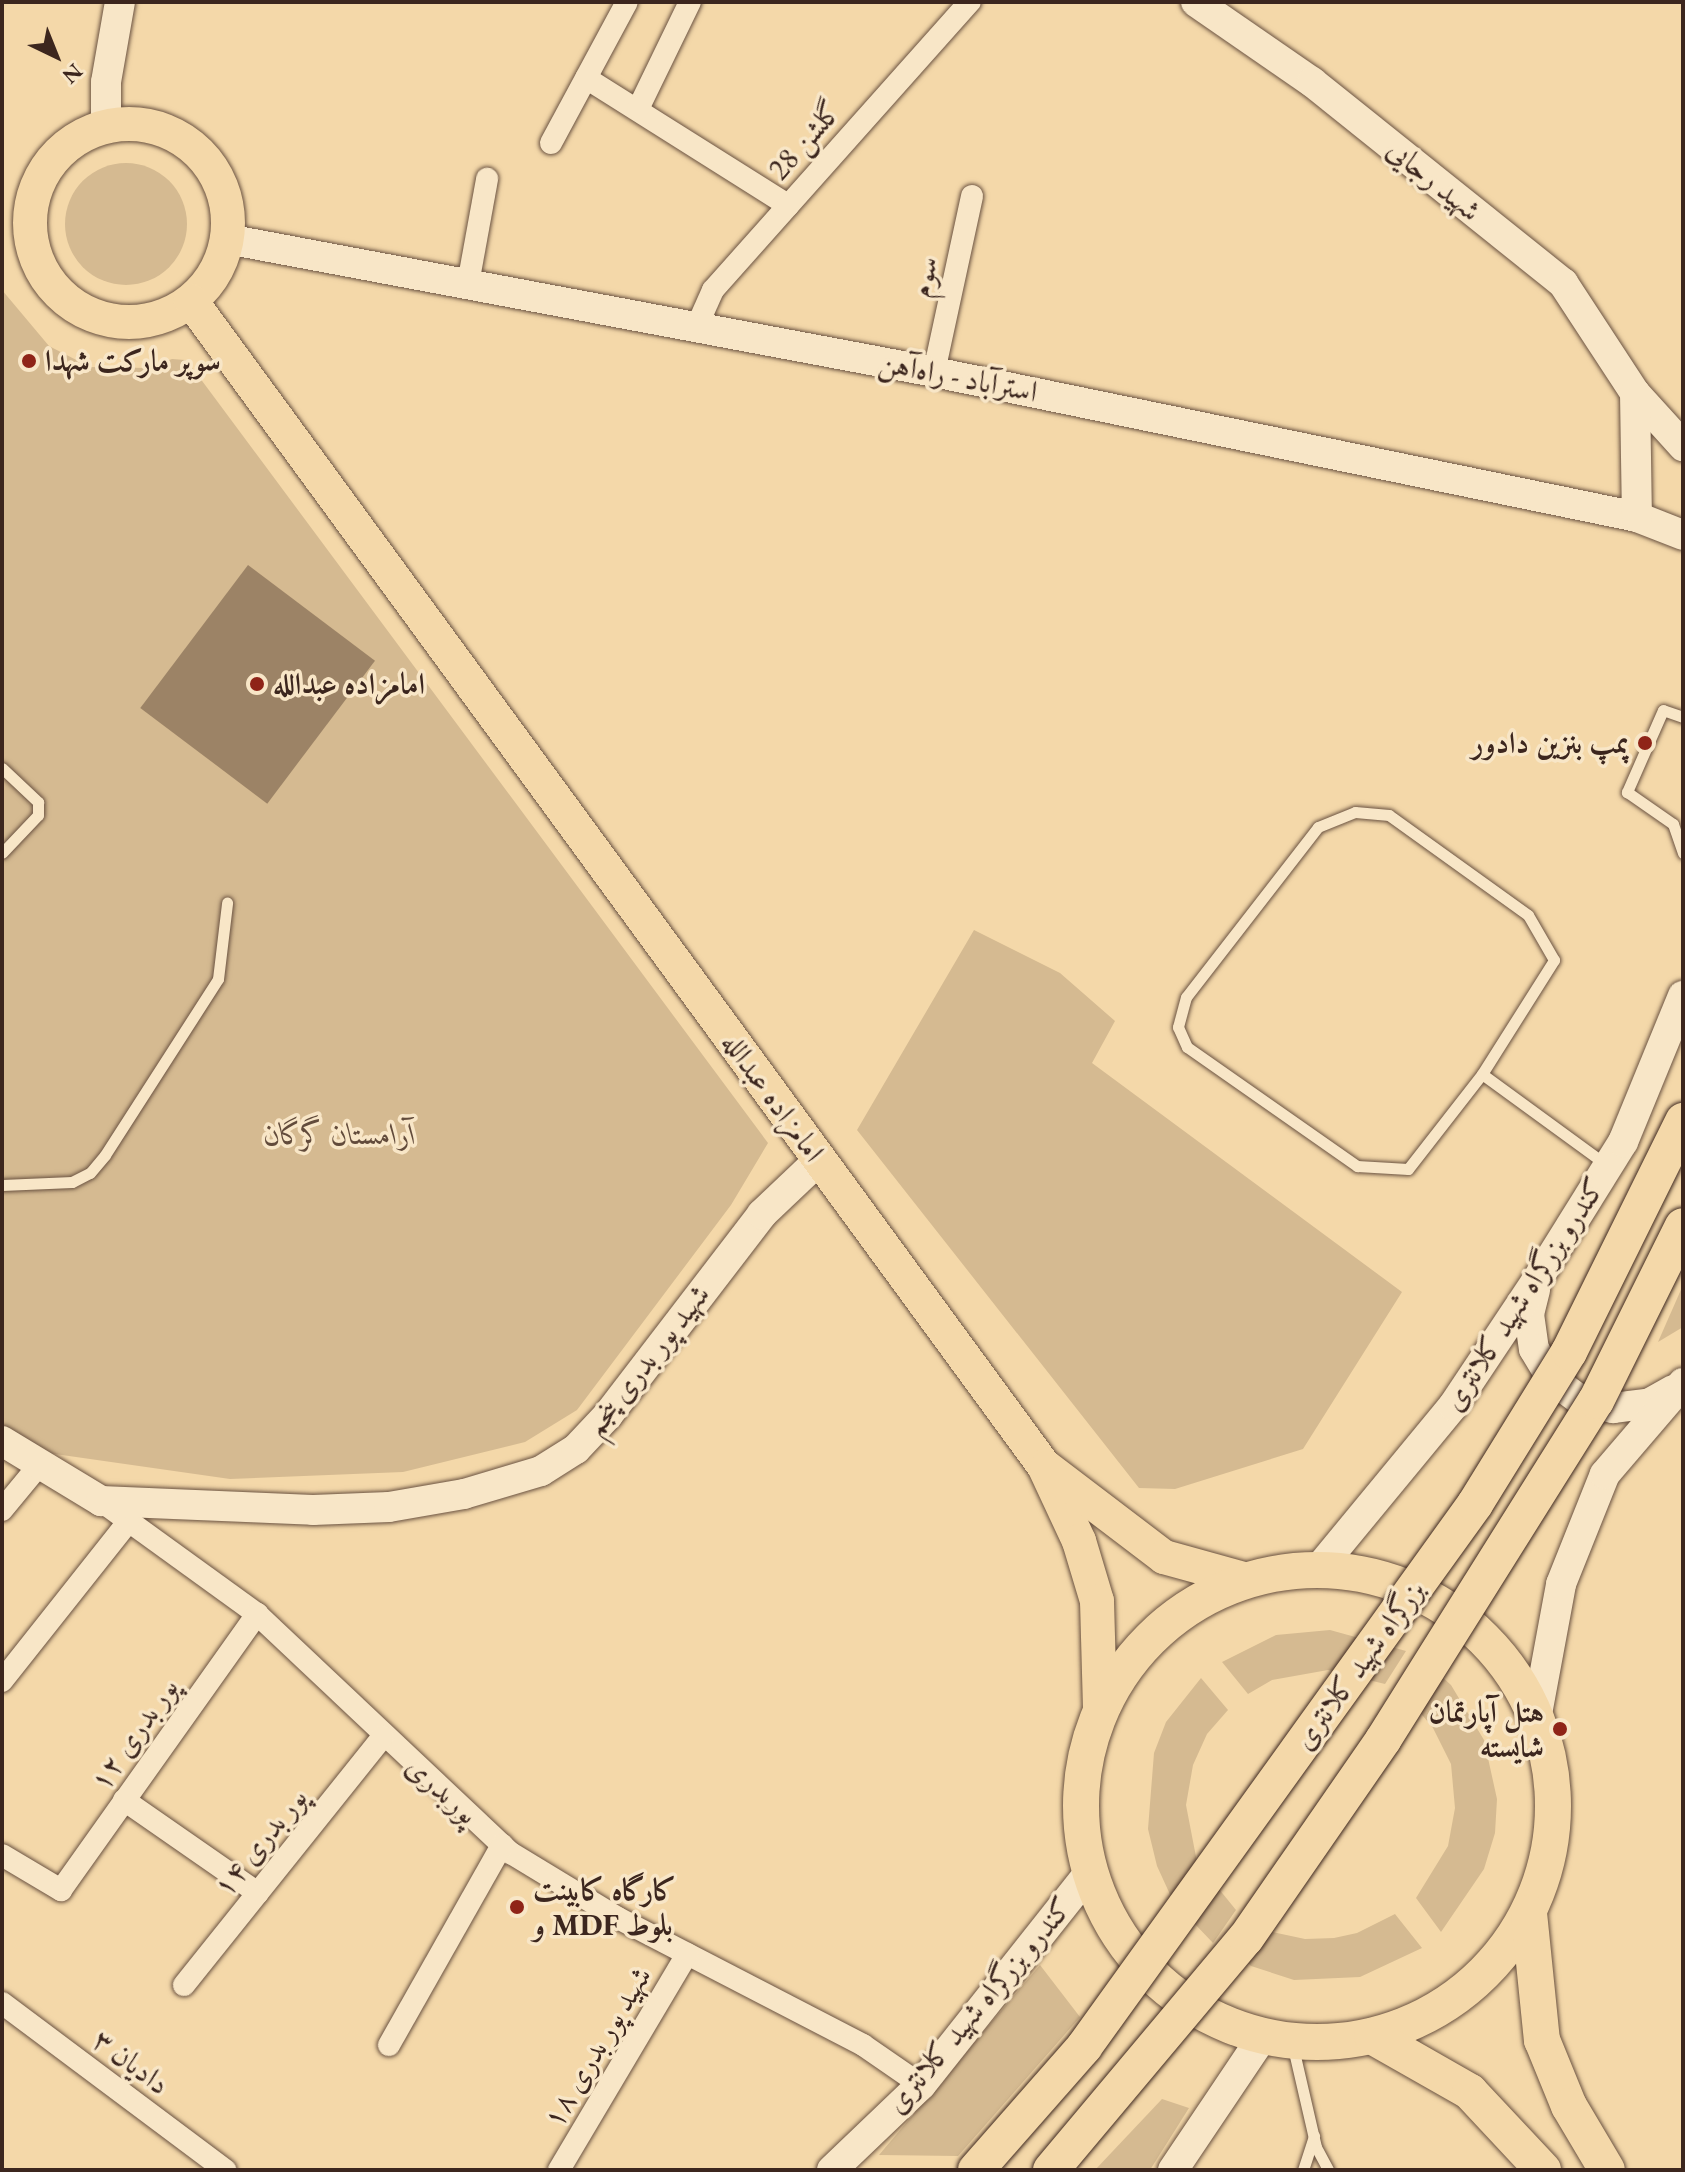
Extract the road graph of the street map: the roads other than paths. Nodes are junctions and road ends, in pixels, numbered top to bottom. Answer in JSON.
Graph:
{"nodes":[{"id":1,"x":120,"y":2,"type":"edge"},
{"id":2,"x":627,"y":2,"type":"edge"},
{"id":3,"x":690,"y":2,"type":"edge"},
{"id":4,"x":970,"y":2,"type":"edge"},
{"id":5,"x":1196,"y":2,"type":"edge"},
{"id":6,"x":586,"y":78,"type":"junction"},
{"id":7,"x":638,"y":109,"type":"junction"},
{"id":8,"x":106,"y":126,"type":"junction"},
{"id":9,"x":551,"y":143,"type":"dead end"},
{"id":10,"x":487,"y":179,"type":"dead end"},
{"id":11,"x":972,"y":196,"type":"dead end"},
{"id":12,"x":16,"y":204,"type":"edge"},
{"id":13,"x":788,"y":205,"type":"junction"},
{"id":14,"x":227,"y":239,"type":"junction"},
{"id":15,"x":468,"y":284,"type":"junction"},
{"id":16,"x":191,"y":301,"type":"junction"},
{"id":17,"x":697,"y":326,"type":"junction"},
{"id":18,"x":934,"y":372,"type":"junction"},
{"id":19,"x":1635,"y":393,"type":"junction"},
{"id":20,"x":1683,"y":446,"type":"edge"},
{"id":21,"x":1637,"y":517,"type":"junction"},
{"id":22,"x":1683,"y":535,"type":"edge"},
{"id":23,"x":1683,"y":717,"type":"edge"},
{"id":24,"x":2,"y":768,"type":"edge"},
{"id":25,"x":2,"y":853,"type":"edge"},
{"id":26,"x":1683,"y":853,"type":"edge"},
{"id":27,"x":227,"y":903,"type":"dead end"},
{"id":28,"x":1683,"y":996,"type":"edge"},
{"id":29,"x":1482,"y":1074,"type":"junction"},
{"id":30,"x":1683,"y":1121,"type":"edge"},
{"id":31,"x":819,"y":1160,"type":"junction"},
{"id":32,"x":1608,"y":1166,"type":"junction"},
{"id":33,"x":2,"y":1185,"type":"edge"},
{"id":34,"x":1683,"y":1226,"type":"edge"},
{"id":35,"x":1537,"y":1280,"type":"junction"},
{"id":36,"x":1681,"y":1384,"type":"edge"},
{"id":37,"x":2,"y":1441,"type":"edge"},
{"id":38,"x":40,"y":1464,"type":"junction"},
{"id":39,"x":1044,"y":1466,"type":"junction"},
{"id":40,"x":101,"y":1501,"type":"junction"},
{"id":41,"x":2,"y":1510,"type":"edge"},
{"id":42,"x":129,"y":1521,"type":"junction"},
{"id":43,"x":1321,"y":1566,"type":"junction"},
{"id":44,"x":1247,"y":1580,"type":"junction"},
{"id":45,"x":257,"y":1614,"type":"junction"},
{"id":46,"x":2,"y":1681,"type":"edge"},
{"id":47,"x":1100,"y":1711,"type":"junction"},
{"id":48,"x":1537,"y":1714,"type":"junction"},
{"id":49,"x":383,"y":1737,"type":"junction"},
{"id":50,"x":124,"y":1800,"type":"junction"},
{"id":51,"x":502,"y":1845,"type":"junction"},
{"id":52,"x":2,"y":1855,"type":"edge"},
{"id":53,"x":1090,"y":1872,"type":"junction"},
{"id":54,"x":258,"y":1893,"type":"junction"},
{"id":55,"x":1529,"y":1913,"type":"junction"},
{"id":56,"x":687,"y":1954,"type":"junction"},
{"id":57,"x":184,"y":1985,"type":"dead end"},
{"id":58,"x":2,"y":2003,"type":"edge"},
{"id":59,"x":1372,"y":2036,"type":"junction"},
{"id":60,"x":1277,"y":2039,"type":"junction"},
{"id":61,"x":389,"y":2045,"type":"dead end"},
{"id":62,"x":921,"y":2085,"type":"junction"},
{"id":63,"x":1314,"y":2136,"type":"junction"},
{"id":64,"x":225,"y":2170,"type":"edge"},
{"id":65,"x":559,"y":2170,"type":"edge"},
{"id":66,"x":832,"y":2170,"type":"edge"},
{"id":67,"x":976,"y":2170,"type":"edge"},
{"id":68,"x":1051,"y":2170,"type":"edge"},
{"id":69,"x":1173,"y":2170,"type":"edge"},
{"id":70,"x":1303,"y":2170,"type":"edge"},
{"id":71,"x":1328,"y":2170,"type":"edge"},
{"id":72,"x":1543,"y":2170,"type":"edge"},
{"id":73,"x":1607,"y":2170,"type":"edge"}],
"edges":[{"from":1,"to":8,"type":"main road"},
{"from":2,"to":6,"type":"street"},
{"from":3,"to":7,"type":"street"},
{"from":4,"to":13,"type":"street","name":"گلشن 28"},
{"from":5,"to":19,"type":"main road","name":"شهید رجایی"},
{"from":6,"to":7,"type":"street"},
{"from":6,"to":9,"type":"street"},
{"from":7,"to":13,"type":"street"},
{"from":8,"to":12,"type":"main road"},
{"from":8,"to":14,"type":"main road"},
{"from":10,"to":15,"type":"street"},
{"from":11,"to":18,"type":"street","name":"سوم"},
{"from":12,"to":16,"type":"main road"},
{"from":13,"to":17,"type":"street","name":"گلشن 28"},
{"from":14,"to":15,"type":"main road","name":"استرآباد - راه‌آهن"},
{"from":14,"to":16,"type":"main road"},
{"from":15,"to":17,"type":"main road","name":"استرآباد - راه‌آهن"},
{"from":16,"to":31,"type":"main road","name":"امامزاده عبدالله"},
{"from":17,"to":18,"type":"main road","name":"استرآباد - راه‌آهن"},
{"from":18,"to":21,"type":"main road","name":"استرآباد - راه‌آهن"},
{"from":19,"to":20,"type":"main road","name":"شهید رجایی"},
{"from":19,"to":21,"type":"main road"},
{"from":21,"to":22,"type":"main road","name":"استرآباد - راه‌آهن"},
{"from":23,"to":26,"type":"lane"},
{"from":24,"to":25,"type":"lane"},
{"from":27,"to":33,"type":"lane"},
{"from":28,"to":32,"type":"main road","name":"کندرو بزرگراه شهید کلانتری"},
{"from":29,"to":29,"type":"lane"},
{"from":29,"to":32,"type":"lane"},
{"from":30,"to":67,"type":"highway","name":"بزرگراه شهید کلانتری","bridge":true},
{"from":31,"to":39,"type":"main road","name":"امامزاده عبدالله"},
{"from":31,"to":40,"type":"main road","name":"شهید پور بدری پنجم"},
{"from":32,"to":35,"type":"main road","name":"کندرو بزرگراه شهید کلانتری"},
{"from":34,"to":68,"type":"highway","name":"بزرگراه شهید کلانتری","bridge":true},
{"from":35,"to":36,"type":"main road"},
{"from":35,"to":43,"type":"main road","name":"کندرو بزرگراه شهید کلانتری"},
{"from":36,"to":48,"type":"main road"},
{"from":37,"to":38,"type":"main road","name":"پوربدری"},
{"from":38,"to":40,"type":"main road","name":"پوربدری"},
{"from":38,"to":41,"type":"street"},
{"from":39,"to":44,"type":"main road","name":"امامزاده عبدالله"},
{"from":39,"to":47,"type":"main road","name":"امامزاده عبدالله"},
{"from":40,"to":42,"type":"street","name":"پوربدری"},
{"from":42,"to":45,"type":"street","name":"پوربدری"},
{"from":42,"to":46,"type":"street"},
{"from":43,"to":44,"type":"highway"},
{"from":43,"to":48,"type":"highway"},
{"from":44,"to":47,"type":"highway"},
{"from":45,"to":49,"type":"street","name":"پوربدری"},
{"from":45,"to":50,"type":"street","name":"پور بدری ۱۲"},
{"from":47,"to":53,"type":"highway"},
{"from":48,"to":55,"type":"highway"},
{"from":49,"to":51,"type":"street","name":"پوربدری"},
{"from":49,"to":54,"type":"street","name":"پور بدری ۱۴"},
{"from":50,"to":52,"type":"street","name":"پور بدری ۱۲"},
{"from":50,"to":54,"type":"street"},
{"from":51,"to":56,"type":"street","name":"پوربدری"},
{"from":51,"to":61,"type":"street"},
{"from":53,"to":60,"type":"highway"},
{"from":53,"to":62,"type":"main road","name":"کندرو بزرگراه شهید کلانتری"},
{"from":54,"to":57,"type":"street","name":"پور بدری ۱۴"},
{"from":55,"to":59,"type":"highway"},
{"from":55,"to":73,"type":"highway"},
{"from":56,"to":62,"type":"street","name":"پوربدری"},
{"from":56,"to":65,"type":"street","name":"شهید پور بدری ۱۸"},
{"from":58,"to":64,"type":"street","name":"دادیان ۳"},
{"from":59,"to":60,"type":"highway"},
{"from":59,"to":72,"type":"highway"},
{"from":60,"to":63,"type":"lane"},
{"from":60,"to":69,"type":"main road"},
{"from":62,"to":66,"type":"main road","name":"کندرو بزرگراه شهید کلانتری"},
{"from":63,"to":70,"type":"lane"},
{"from":63,"to":71,"type":"lane"}]}
